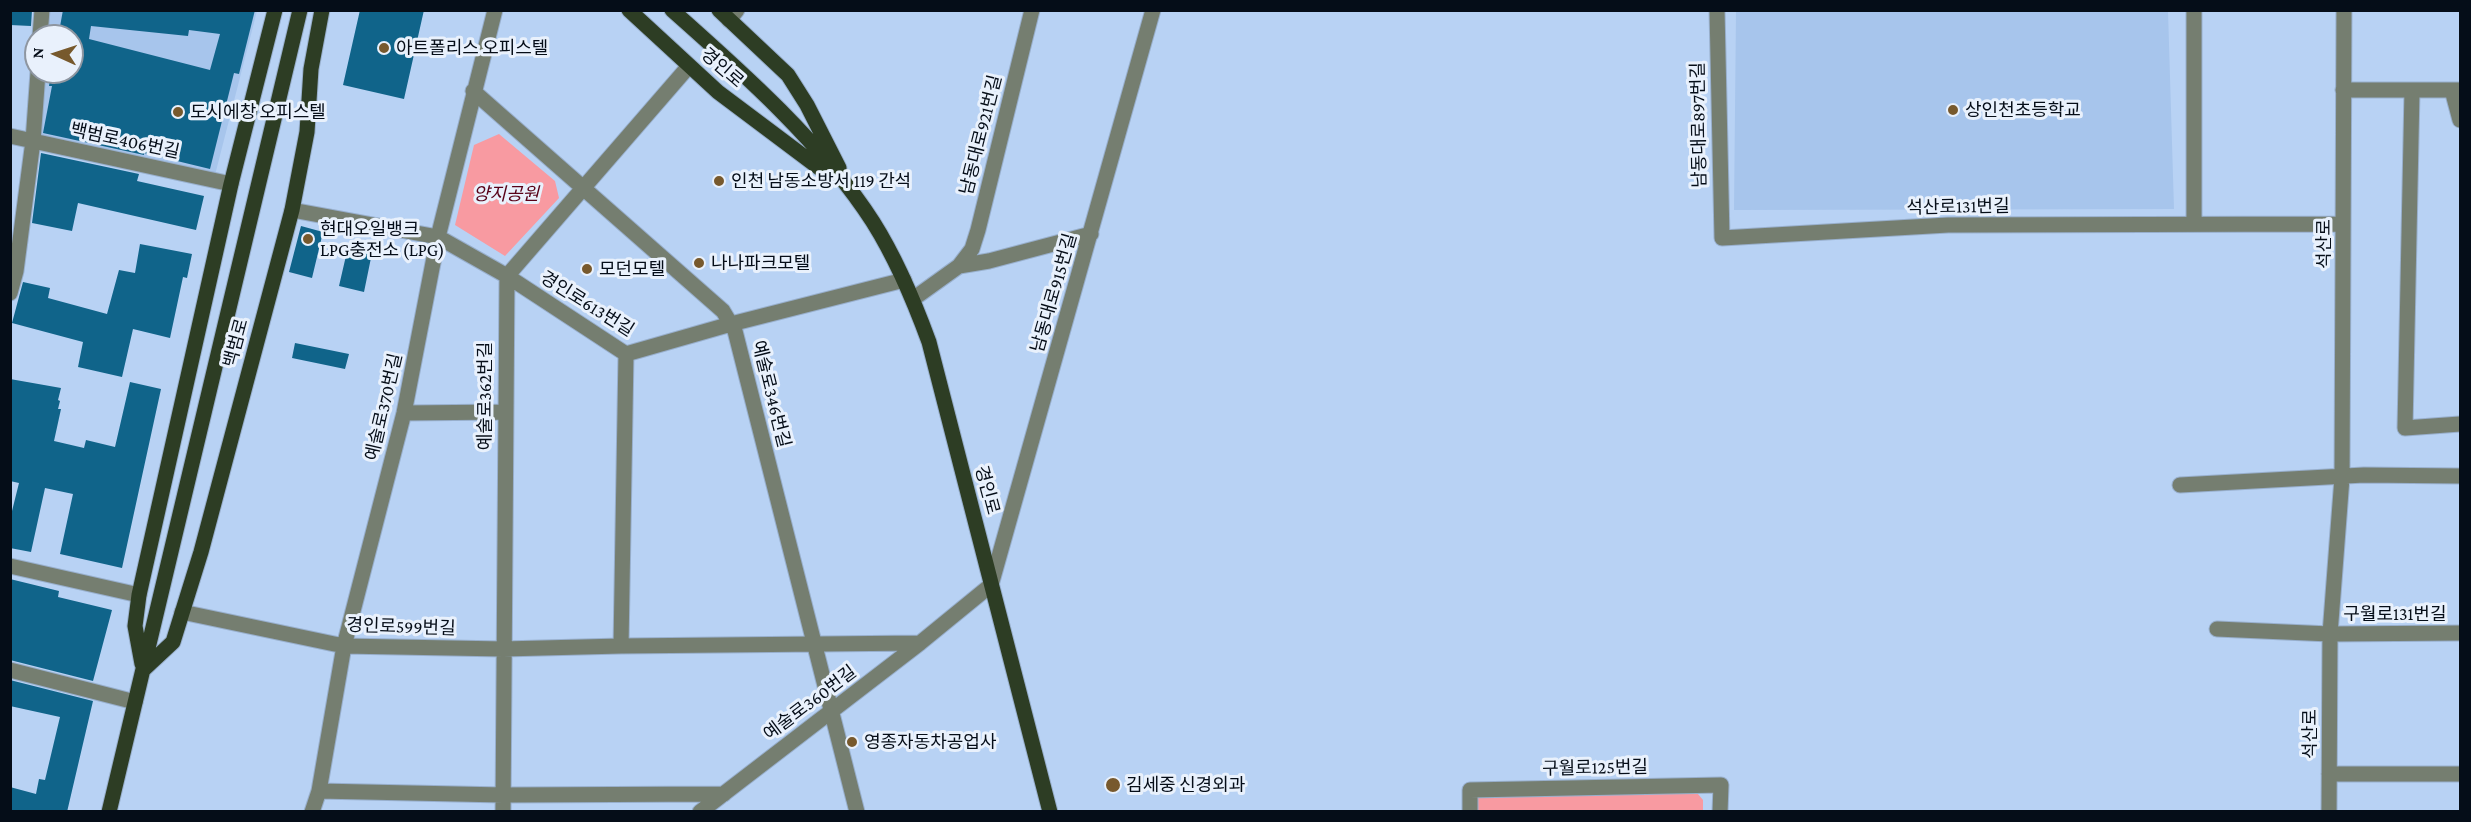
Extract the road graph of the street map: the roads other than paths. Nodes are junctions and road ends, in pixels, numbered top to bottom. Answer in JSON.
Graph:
{"nodes":[{"id":1,"x":275,"y":10,"type":"edge"},
{"id":2,"x":300,"y":10,"type":"edge"},
{"id":3,"x":322,"y":10,"type":"edge"},
{"id":4,"x":495,"y":10,"type":"edge"},
{"id":5,"x":629,"y":10,"type":"edge"},
{"id":6,"x":672,"y":10,"type":"edge"},
{"id":7,"x":1032,"y":10,"type":"edge"},
{"id":8,"x":1153,"y":10,"type":"edge"},
{"id":9,"x":1717,"y":10,"type":"edge"},
{"id":10,"x":2194,"y":10,"type":"edge"},
{"id":11,"x":2344,"y":10,"type":"edge"},
{"id":12,"x":728,"y":14,"type":"edge"},
{"id":13,"x":689,"y":66,"type":"junction"},
{"id":14,"x":37,"y":84,"type":"edge"},
{"id":15,"x":2343,"y":90,"type":"junction"},
{"id":16,"x":2456,"y":90,"type":"edge"},
{"id":17,"x":473,"y":91,"type":"junction"},
{"id":18,"x":2412,"y":91,"type":"junction"},
{"id":19,"x":2460,"y":120,"type":"edge"},
{"id":20,"x":10,"y":136,"type":"edge"},
{"id":21,"x":33,"y":141,"type":"junction"},
{"id":22,"x":231,"y":184,"type":"junction"},
{"id":23,"x":584,"y":189,"type":"junction"},
{"id":24,"x":852,"y":192,"type":"junction"},
{"id":25,"x":292,"y":210,"type":"junction"},
{"id":26,"x":2194,"y":224,"type":"junction"},
{"id":27,"x":2343,"y":224,"type":"junction"},
{"id":28,"x":1091,"y":234,"type":"junction"},
{"id":29,"x":438,"y":237,"type":"junction"},
{"id":30,"x":1722,"y":238,"type":"joint"},
{"id":31,"x":959,"y":266,"type":"junction"},
{"id":32,"x":13,"y":271,"type":"edge"},
{"id":33,"x":507,"y":276,"type":"junction"},
{"id":34,"x":904,"y":280,"type":"junction"},
{"id":35,"x":10,"y":293,"type":"edge"},
{"id":36,"x":913,"y":298,"type":"junction"},
{"id":37,"x":731,"y":324,"type":"junction"},
{"id":38,"x":626,"y":354,"type":"junction"},
{"id":39,"x":505,"y":412,"type":"junction"},
{"id":40,"x":404,"y":413,"type":"junction"},
{"id":41,"x":2460,"y":424,"type":"edge"},
{"id":42,"x":2460,"y":476,"type":"edge"},
{"id":43,"x":2342,"y":478,"type":"junction"},
{"id":44,"x":2180,"y":485,"type":"dead end"},
{"id":45,"x":10,"y":566,"type":"edge"},
{"id":46,"x":992,"y":585,"type":"junction"},
{"id":47,"x":139,"y":595,"type":"junction"},
{"id":48,"x":182,"y":612,"type":"junction"},
{"id":49,"x":2217,"y":629,"type":"dead end"},
{"id":50,"x":2460,"y":633,"type":"edge"},
{"id":51,"x":2330,"y":634,"type":"junction"},
{"id":52,"x":921,"y":643,"type":"junction"},
{"id":53,"x":815,"y":645,"type":"junction"},
{"id":54,"x":344,"y":646,"type":"junction"},
{"id":55,"x":621,"y":646,"type":"junction"},
{"id":56,"x":504,"y":649,"type":"junction"},
{"id":57,"x":10,"y":670,"type":"edge"},
{"id":58,"x":143,"y":670,"type":"junction"},
{"id":59,"x":135,"y":702,"type":"junction"},
{"id":60,"x":832,"y":711,"type":"junction"},
{"id":61,"x":2329,"y":774,"type":"junction"},
{"id":62,"x":2460,"y":774,"type":"edge"},
{"id":63,"x":319,"y":791,"type":"junction"},
{"id":64,"x":693,"y":794,"type":"junction"},
{"id":65,"x":724,"y":794,"type":"junction"},
{"id":66,"x":504,"y":795,"type":"junction"},
{"id":67,"x":109,"y":812,"type":"edge"},
{"id":68,"x":312,"y":812,"type":"edge"},
{"id":69,"x":504,"y":812,"type":"edge"},
{"id":70,"x":699,"y":812,"type":"edge"},
{"id":71,"x":857,"y":812,"type":"edge"},
{"id":72,"x":1050,"y":812,"type":"edge"},
{"id":73,"x":1470,"y":812,"type":"edge"},
{"id":74,"x":1720,"y":812,"type":"edge"},
{"id":75,"x":2329,"y":812,"type":"edge"}],
"edges":[{"from":1,"to":22,"type":"main road","name":"백범로"},
{"from":2,"to":58,"type":"main road","name":"백범로"},
{"from":3,"to":25,"type":"main road","name":"백범로"},
{"from":4,"to":17,"type":"street","name":"예술로370번길"},
{"from":5,"to":13,"type":"main road","name":"경인로"},
{"from":6,"to":24,"type":"main road","name":"경인로"},
{"from":7,"to":31,"type":"street","name":"남동대로921번길"},
{"from":8,"to":28,"type":"street","name":"남동대로915번길"},
{"from":9,"to":30,"type":"street","name":"남동대로897번길"},
{"from":10,"to":26,"type":"street"},
{"from":11,"to":15,"type":"street","name":"석산로"},
{"from":12,"to":24,"type":"main road","name":"경인로"},
{"from":13,"to":23,"type":"street"},
{"from":13,"to":24,"type":"main road","name":"경인로"},
{"from":14,"to":21,"type":"street"},
{"from":15,"to":18,"type":"street"},
{"from":15,"to":27,"type":"street","name":"석산로"},
{"from":16,"to":18,"type":"street"},
{"from":16,"to":19,"type":"street"},
{"from":17,"to":23,"type":"street","name":"예술로346번길"},
{"from":17,"to":29,"type":"street","name":"예술로370번길"},
{"from":18,"to":41,"type":"street"},
{"from":20,"to":21,"type":"street","name":"백범로406번길"},
{"from":21,"to":22,"type":"street","name":"백범로406번길"},
{"from":21,"to":32,"type":"street"},
{"from":22,"to":47,"type":"main road","name":"백범로"},
{"from":23,"to":33,"type":"street"},
{"from":23,"to":37,"type":"street","name":"예술로346번길"},
{"from":24,"to":34,"type":"main road","name":"경인로"},
{"from":25,"to":29,"type":"street","name":"경인로613번길"},
{"from":25,"to":48,"type":"main road","name":"백범로"},
{"from":26,"to":27,"type":"street","name":"석산로131번길"},
{"from":26,"to":30,"type":"street","name":"석산로131번길"},
{"from":27,"to":43,"type":"street","name":"석산로"},
{"from":28,"to":31,"type":"street"},
{"from":28,"to":46,"type":"street","name":"남동대로915번길"},
{"from":29,"to":33,"type":"street","name":"경인로613번길"},
{"from":29,"to":40,"type":"street","name":"예술로370번길"},
{"from":31,"to":36,"type":"street"},
{"from":32,"to":35,"type":"street"},
{"from":33,"to":38,"type":"street","name":"경인로613번길"},
{"from":33,"to":39,"type":"street","name":"예술로362번길"},
{"from":34,"to":36,"type":"main road","name":"경인로"},
{"from":34,"to":37,"type":"street","name":"경인로613번길"},
{"from":36,"to":46,"type":"main road","name":"경인로"},
{"from":37,"to":38,"type":"street","name":"경인로613번길"},
{"from":37,"to":53,"type":"street","name":"예술로346번길"},
{"from":38,"to":55,"type":"street"},
{"from":39,"to":40,"type":"street"},
{"from":39,"to":56,"type":"street","name":"예술로362번길"},
{"from":40,"to":54,"type":"street","name":"예술로370번길"},
{"from":42,"to":43,"type":"street"},
{"from":43,"to":44,"type":"street"},
{"from":43,"to":51,"type":"street","name":"석산로"},
{"from":45,"to":47,"type":"street"},
{"from":46,"to":52,"type":"street"},
{"from":46,"to":72,"type":"main road","name":"경인로"},
{"from":47,"to":58,"type":"main road","name":"백범로"},
{"from":48,"to":54,"type":"street","name":"경인로599번길"},
{"from":48,"to":58,"type":"main road","name":"백범로"},
{"from":49,"to":51,"type":"street","name":"구월로131번길"},
{"from":50,"to":51,"type":"street","name":"구월로131번길"},
{"from":51,"to":61,"type":"street","name":"석산로"},
{"from":52,"to":53,"type":"street","name":"경인로599번길"},
{"from":52,"to":60,"type":"street","name":"예술로360번길"},
{"from":53,"to":55,"type":"street","name":"경인로599번길"},
{"from":53,"to":60,"type":"street","name":"예술로346번길"},
{"from":54,"to":56,"type":"street","name":"경인로599번길"},
{"from":54,"to":63,"type":"street","name":"예술로370번길"},
{"from":55,"to":56,"type":"street","name":"경인로599번길"},
{"from":56,"to":66,"type":"street","name":"예술로362번길"},
{"from":57,"to":59,"type":"street"},
{"from":58,"to":59,"type":"main road","name":"백범로"},
{"from":59,"to":67,"type":"main road","name":"백범로"},
{"from":60,"to":65,"type":"street","name":"예술로360번길"},
{"from":60,"to":71,"type":"street","name":"예술로346번길"},
{"from":61,"to":62,"type":"street"},
{"from":61,"to":75,"type":"street","name":"석산로"},
{"from":63,"to":66,"type":"street"},
{"from":63,"to":68,"type":"street","name":"예술로370번길"},
{"from":64,"to":65,"type":"street"},
{"from":64,"to":66,"type":"street"},
{"from":64,"to":70,"type":"street"},
{"from":65,"to":70,"type":"street","name":"예술로360번길"},
{"from":66,"to":69,"type":"street","name":"예술로362번길"},
{"from":73,"to":74,"type":"street","name":"구월로125번길"}]}
